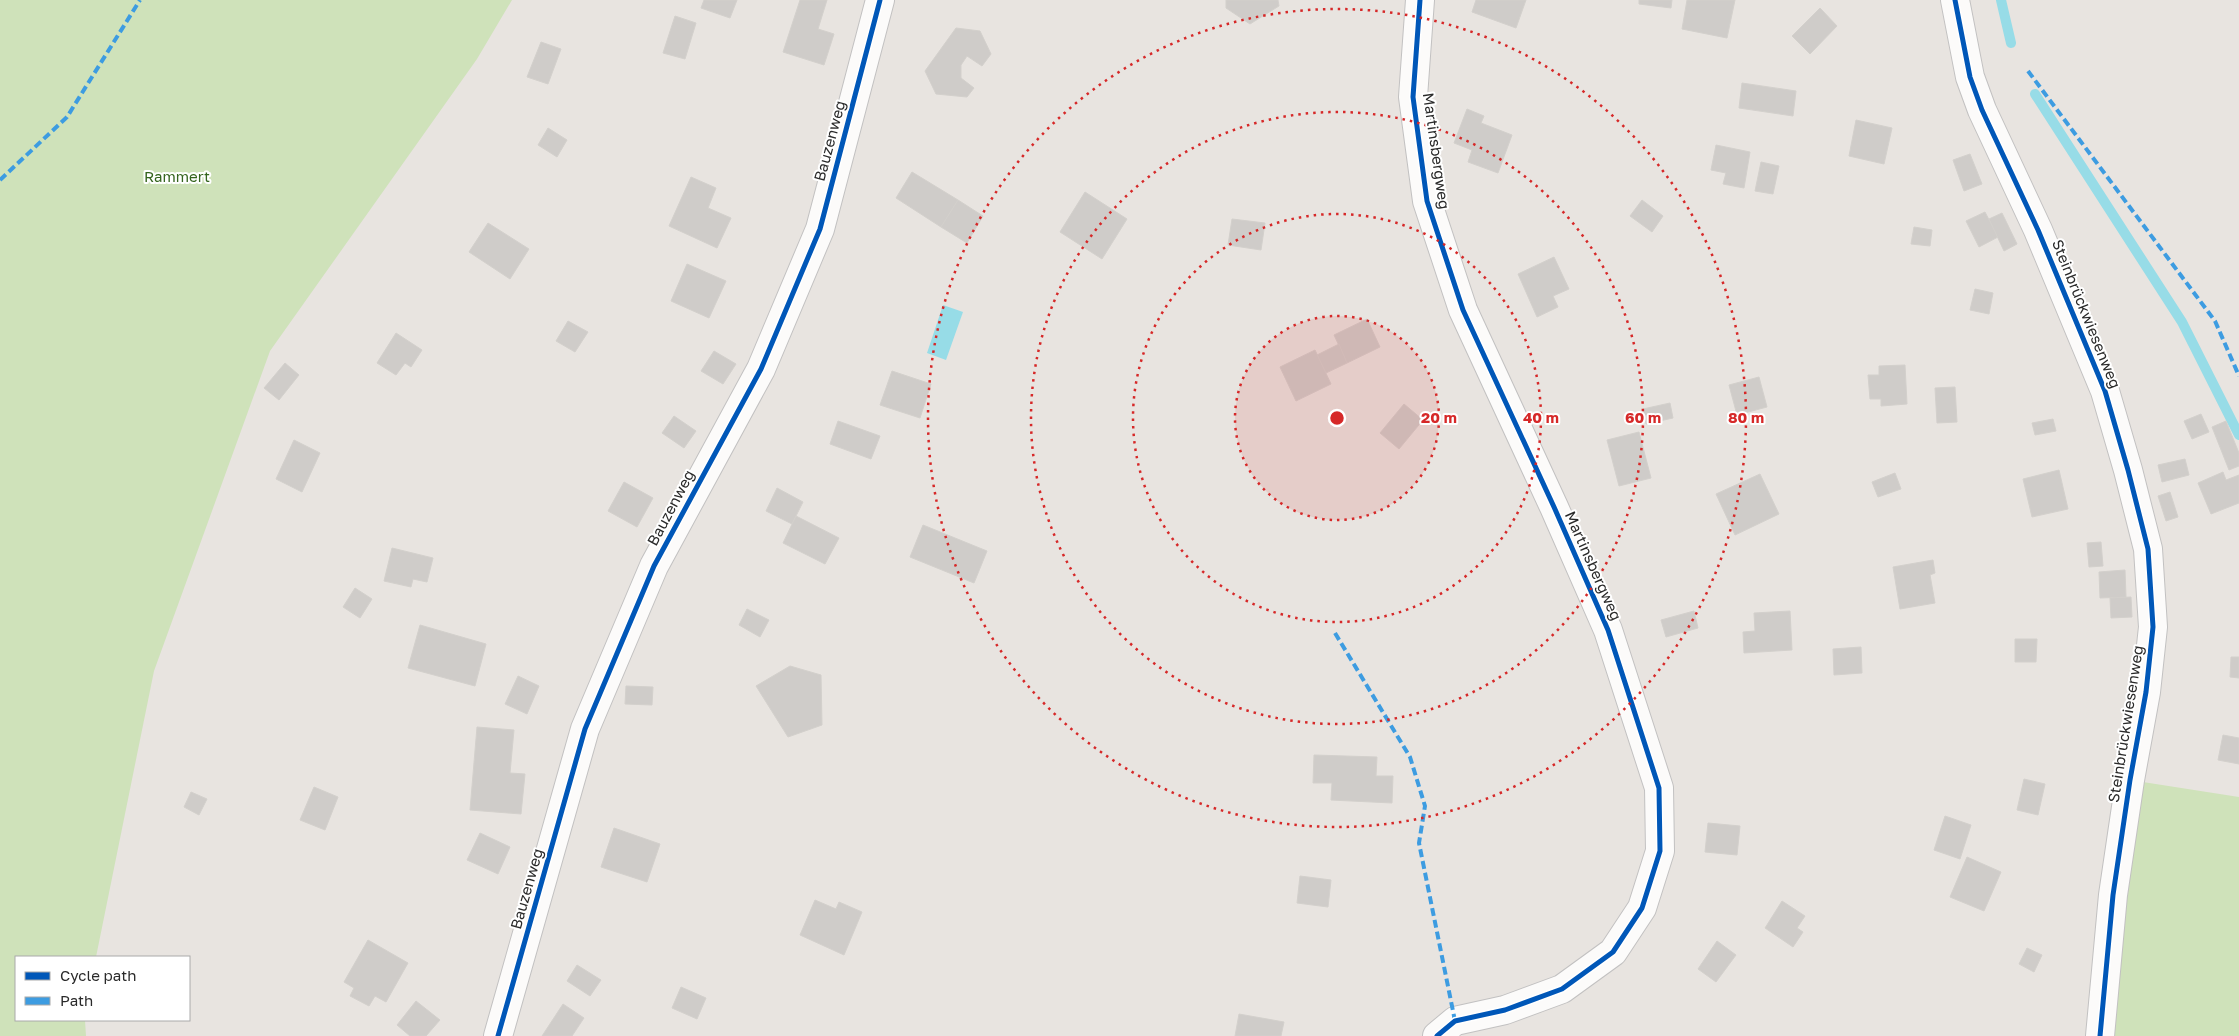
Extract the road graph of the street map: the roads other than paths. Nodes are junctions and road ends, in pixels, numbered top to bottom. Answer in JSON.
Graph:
{"nodes":[{"id":1,"x":880,"y":0,"type":"edge"},
{"id":2,"x":1420,"y":0,"type":"edge"},
{"id":3,"x":1955,"y":0,"type":"edge"},
{"id":4,"x":498,"y":1036,"type":"edge"},
{"id":5,"x":1437,"y":1036,"type":"edge"},
{"id":6,"x":2100,"y":1036,"type":"edge"}],
"edges":[{"from":1,"to":4,"type":"street","name":"Bauzenweg"},
{"from":2,"to":5,"type":"street","name":"Martinsbergweg"},
{"from":3,"to":6,"type":"street","name":"Steinbrückwiesenweg"}]}
